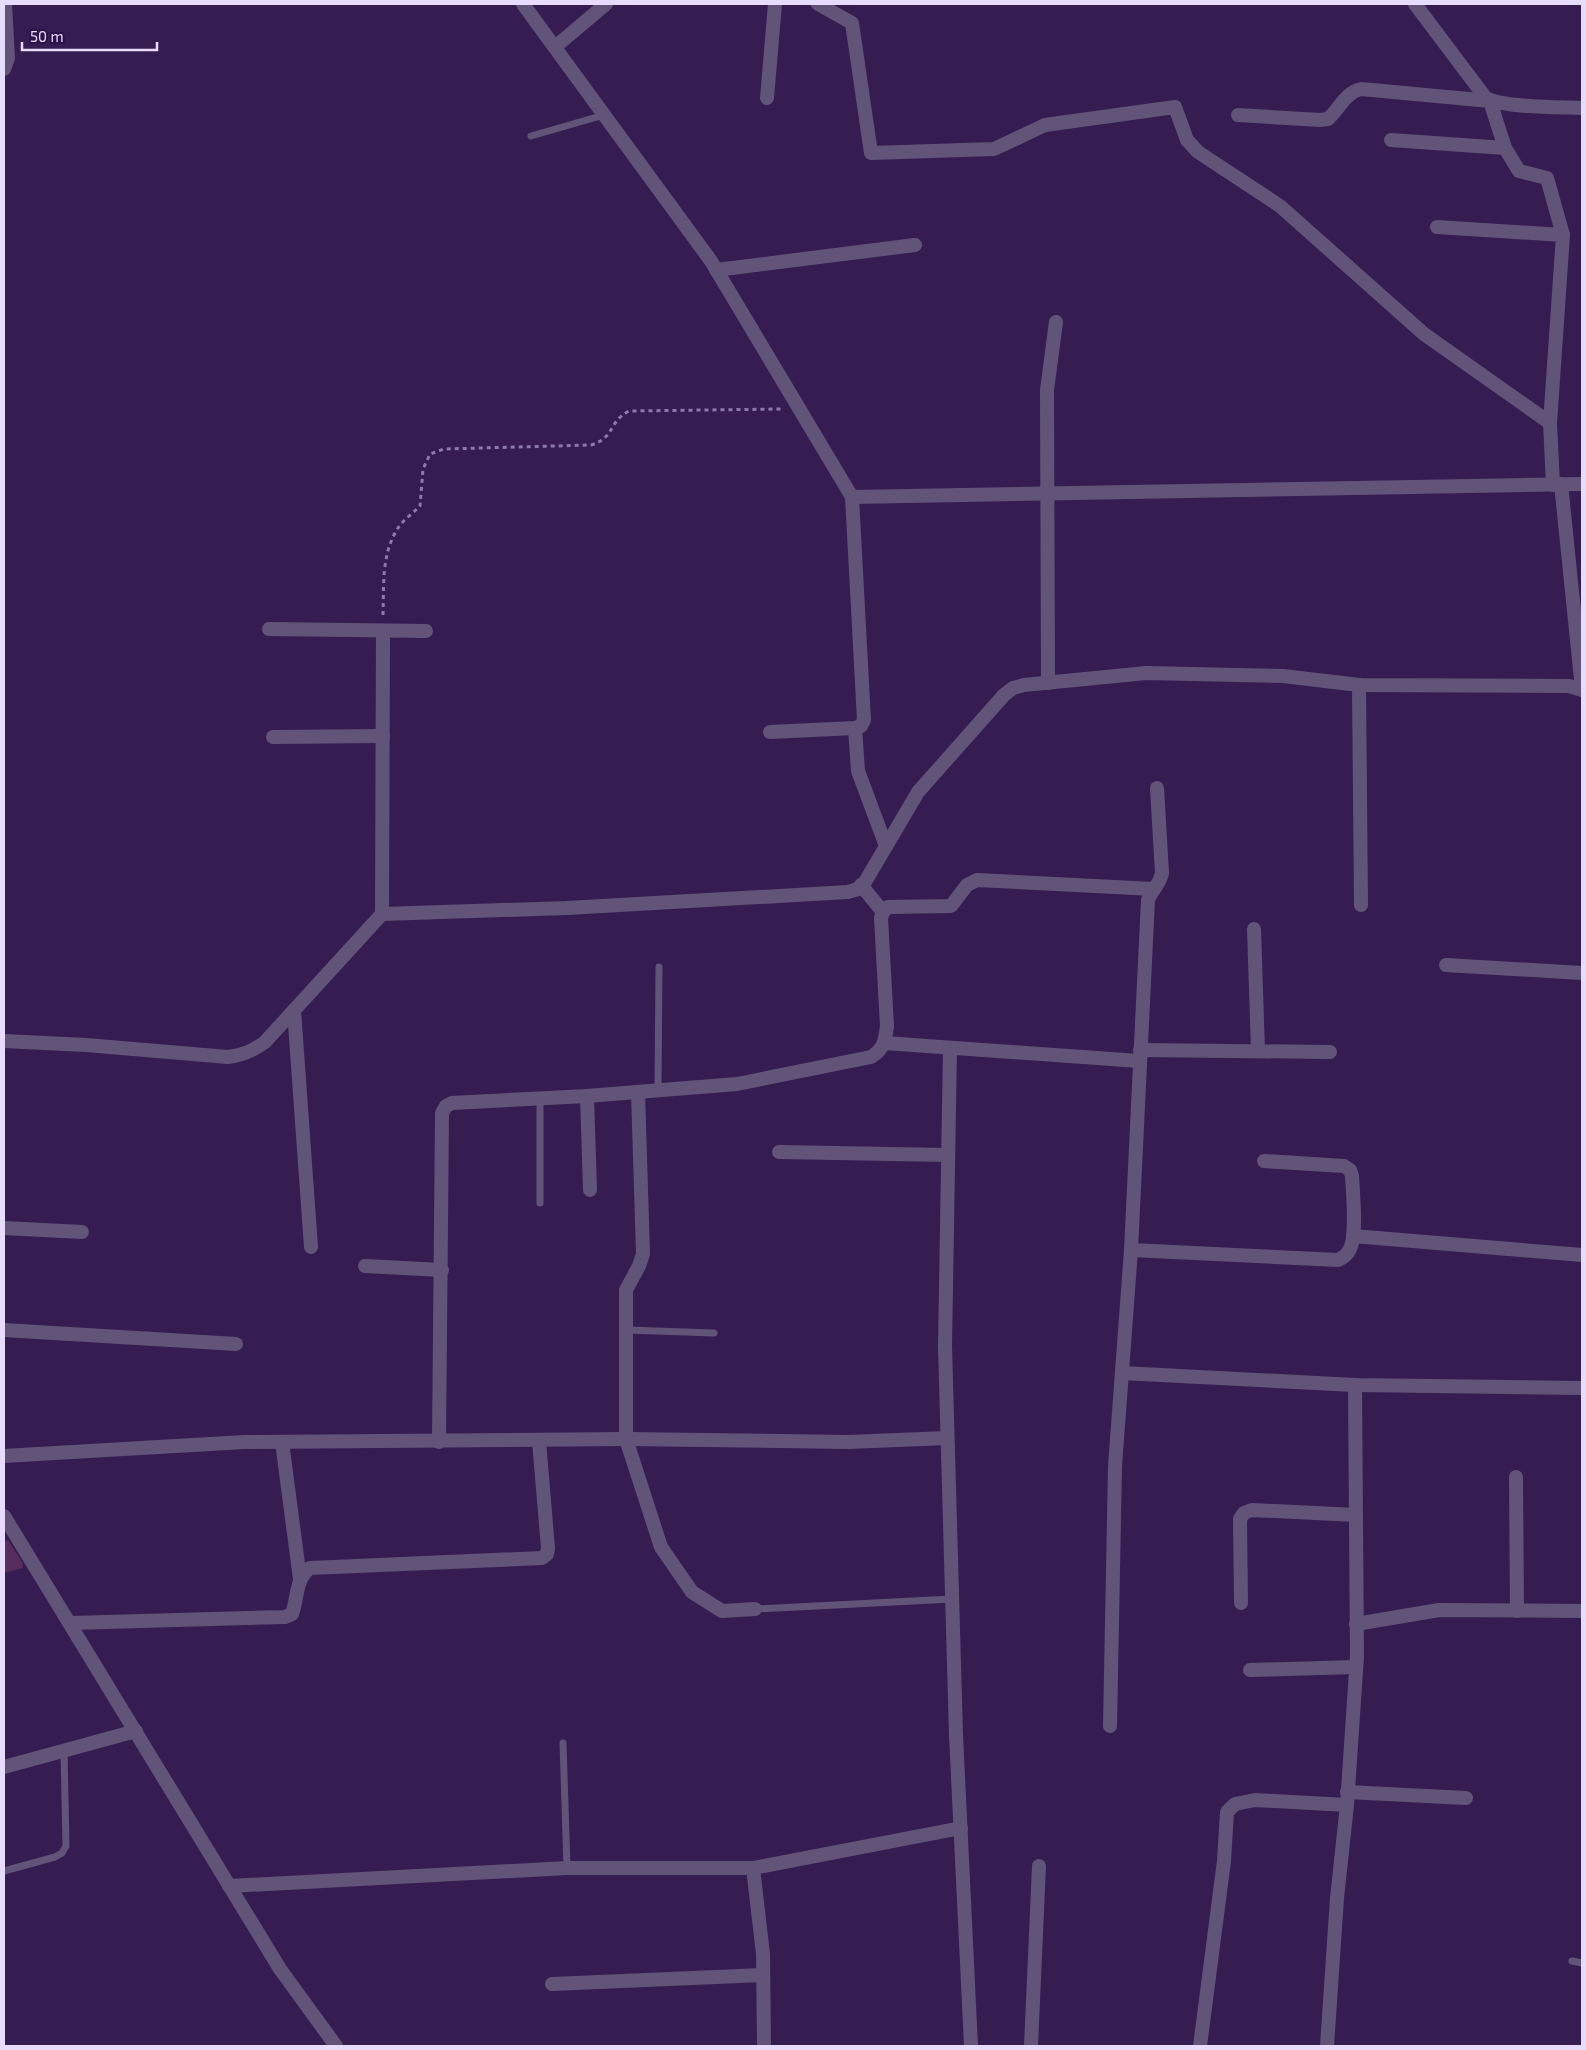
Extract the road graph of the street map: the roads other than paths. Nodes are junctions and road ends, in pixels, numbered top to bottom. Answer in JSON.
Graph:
{"nodes":[{"id":1,"x":5,"y":4,"type":"edge"},
{"id":2,"x":523,"y":4,"type":"edge"},
{"id":3,"x":606,"y":4,"type":"edge"},
{"id":4,"x":775,"y":4,"type":"edge"},
{"id":5,"x":818,"y":4,"type":"edge"},
{"id":6,"x":1415,"y":4,"type":"edge"},
{"id":7,"x":554,"y":47,"type":"junction"},
{"id":8,"x":4,"y":69,"type":"edge"},
{"id":9,"x":767,"y":98,"type":"dead end"},
{"id":10,"x":1490,"y":101,"type":"junction"},
{"id":11,"x":1582,"y":108,"type":"edge"},
{"id":12,"x":604,"y":115,"type":"junction"},
{"id":13,"x":1238,"y":116,"type":"dead end"},
{"id":14,"x":531,"y":136,"type":"dead end"},
{"id":15,"x":1391,"y":140,"type":"dead end"},
{"id":16,"x":1505,"y":148,"type":"junction"},
{"id":17,"x":1438,"y":227,"type":"dead end"},
{"id":18,"x":1563,"y":235,"type":"junction"},
{"id":19,"x":915,"y":245,"type":"dead end"},
{"id":20,"x":716,"y":270,"type":"junction"},
{"id":21,"x":1056,"y":322,"type":"dead end"},
{"id":22,"x":1550,"y":423,"type":"junction"},
{"id":23,"x":1582,"y":484,"type":"edge"},
{"id":24,"x":1557,"y":485,"type":"junction"},
{"id":25,"x":1047,"y":493,"type":"junction"},
{"id":26,"x":852,"y":497,"type":"junction"},
{"id":27,"x":269,"y":629,"type":"dead end"},
{"id":28,"x":383,"y":631,"type":"junction"},
{"id":29,"x":426,"y":631,"type":"dead end"},
{"id":30,"x":1048,"y":683,"type":"junction"},
{"id":31,"x":1359,"y":685,"type":"junction"},
{"id":32,"x":1582,"y":690,"type":"edge"},
{"id":33,"x":855,"y":728,"type":"junction"},
{"id":34,"x":770,"y":732,"type":"dead end"},
{"id":35,"x":383,"y":736,"type":"junction"},
{"id":36,"x":273,"y":737,"type":"dead end"},
{"id":37,"x":1157,"y":788,"type":"dead end"},
{"id":38,"x":886,"y":846,"type":"junction"},
{"id":39,"x":861,"y":885,"type":"junction"},
{"id":40,"x":1154,"y":890,"type":"junction"},
{"id":41,"x":1361,"y":906,"type":"dead end"},
{"id":42,"x":883,"y":912,"type":"junction"},
{"id":43,"x":382,"y":914,"type":"junction"},
{"id":44,"x":1254,"y":929,"type":"dead end"},
{"id":45,"x":1446,"y":965,"type":"dead end"},
{"id":46,"x":659,"y":967,"type":"dead end"},
{"id":47,"x":1582,"y":974,"type":"edge"},
{"id":48,"x":294,"y":1010,"type":"junction"},
{"id":49,"x":4,"y":1041,"type":"edge"},
{"id":50,"x":885,"y":1043,"type":"junction"},
{"id":51,"x":950,"y":1048,"type":"junction"},
{"id":52,"x":1258,"y":1051,"type":"junction"},
{"id":53,"x":1330,"y":1052,"type":"dead end"},
{"id":54,"x":1140,"y":1055,"type":"junction"},
{"id":55,"x":658,"y":1090,"type":"junction"},
{"id":56,"x":638,"y":1092,"type":"junction"},
{"id":57,"x":587,"y":1096,"type":"junction"},
{"id":58,"x":540,"y":1099,"type":"junction"},
{"id":59,"x":779,"y":1152,"type":"dead end"},
{"id":60,"x":948,"y":1155,"type":"junction"},
{"id":61,"x":1264,"y":1161,"type":"dead end"},
{"id":62,"x":590,"y":1190,"type":"dead end"},
{"id":63,"x":540,"y":1203,"type":"dead end"},
{"id":64,"x":4,"y":1228,"type":"edge"},
{"id":65,"x":82,"y":1232,"type":"dead end"},
{"id":66,"x":1353,"y":1236,"type":"junction"},
{"id":67,"x":311,"y":1247,"type":"dead end"},
{"id":68,"x":1131,"y":1250,"type":"junction"},
{"id":69,"x":1582,"y":1255,"type":"edge"},
{"id":70,"x":365,"y":1266,"type":"dead end"},
{"id":71,"x":442,"y":1270,"type":"junction"},
{"id":72,"x":4,"y":1330,"type":"edge"},
{"id":73,"x":626,"y":1330,"type":"junction"},
{"id":74,"x":714,"y":1333,"type":"dead end"},
{"id":75,"x":236,"y":1344,"type":"dead end"},
{"id":76,"x":1122,"y":1373,"type":"junction"},
{"id":77,"x":1355,"y":1385,"type":"junction"},
{"id":78,"x":1582,"y":1388,"type":"edge"},
{"id":79,"x":947,"y":1438,"type":"junction"},
{"id":80,"x":626,"y":1439,"type":"junction"},
{"id":81,"x":539,"y":1441,"type":"junction"},
{"id":82,"x":282,"y":1442,"type":"junction"},
{"id":83,"x":439,"y":1442,"type":"junction"},
{"id":84,"x":4,"y":1456,"type":"edge"},
{"id":85,"x":1516,"y":1477,"type":"dead end"},
{"id":86,"x":1356,"y":1515,"type":"junction"},
{"id":87,"x":4,"y":1516,"type":"edge"},
{"id":88,"x":11,"y":1539,"type":"edge"},
{"id":89,"x":300,"y":1579,"type":"junction"},
{"id":90,"x":952,"y":1599,"type":"junction"},
{"id":91,"x":1241,"y":1603,"type":"dead end"},
{"id":92,"x":755,"y":1609,"type":"joint"},
{"id":93,"x":1517,"y":1611,"type":"junction"},
{"id":94,"x":1582,"y":1611,"type":"edge"},
{"id":95,"x":71,"y":1624,"type":"junction"},
{"id":96,"x":1356,"y":1624,"type":"junction"},
{"id":97,"x":1356,"y":1667,"type":"junction"},
{"id":98,"x":1250,"y":1670,"type":"dead end"},
{"id":99,"x":1110,"y":1726,"type":"dead end"},
{"id":100,"x":136,"y":1731,"type":"junction"},
{"id":101,"x":563,"y":1743,"type":"dead end"},
{"id":102,"x":64,"y":1751,"type":"junction"},
{"id":103,"x":4,"y":1768,"type":"edge"},
{"id":104,"x":1347,"y":1798,"type":"junction"},
{"id":105,"x":1466,"y":1798,"type":"dead end"},
{"id":106,"x":961,"y":1828,"type":"junction"},
{"id":107,"x":1039,"y":1866,"type":"dead end"},
{"id":108,"x":567,"y":1868,"type":"junction"},
{"id":109,"x":753,"y":1868,"type":"junction"},
{"id":110,"x":4,"y":1871,"type":"edge"},
{"id":111,"x":230,"y":1886,"type":"junction"},
{"id":112,"x":1572,"y":1961,"type":"dead end"},
{"id":113,"x":1582,"y":1963,"type":"edge"},
{"id":114,"x":763,"y":1975,"type":"junction"},
{"id":115,"x":552,"y":1984,"type":"dead end"},
{"id":116,"x":336,"y":2046,"type":"edge"},
{"id":117,"x":764,"y":2046,"type":"edge"},
{"id":118,"x":971,"y":2046,"type":"edge"},
{"id":119,"x":1031,"y":2046,"type":"edge"},
{"id":120,"x":1200,"y":2046,"type":"edge"},
{"id":121,"x":1327,"y":2046,"type":"edge"}],
"edges":[{"from":1,"to":8,"type":"street"},
{"from":2,"to":7,"type":"street"},
{"from":3,"to":7,"type":"street"},
{"from":4,"to":9,"type":"street"},
{"from":5,"to":22,"type":"street"},
{"from":6,"to":10,"type":"street"},
{"from":7,"to":12,"type":"street"},
{"from":10,"to":11,"type":"street"},
{"from":10,"to":13,"type":"street"},
{"from":10,"to":16,"type":"street"},
{"from":12,"to":14,"type":"lane"},
{"from":12,"to":20,"type":"street"},
{"from":15,"to":16,"type":"street"},
{"from":16,"to":18,"type":"street"},
{"from":17,"to":18,"type":"street"},
{"from":18,"to":22,"type":"street"},
{"from":19,"to":20,"type":"street"},
{"from":20,"to":26,"type":"street"},
{"from":21,"to":25,"type":"street"},
{"from":22,"to":24,"type":"street"},
{"from":23,"to":24,"type":"street"},
{"from":24,"to":25,"type":"street"},
{"from":24,"to":32,"type":"street"},
{"from":25,"to":26,"type":"street"},
{"from":25,"to":30,"type":"street"},
{"from":26,"to":33,"type":"street"},
{"from":27,"to":28,"type":"street"},
{"from":28,"to":29,"type":"street"},
{"from":28,"to":35,"type":"street"},
{"from":30,"to":31,"type":"street"},
{"from":30,"to":38,"type":"street"},
{"from":31,"to":32,"type":"street"},
{"from":31,"to":41,"type":"street"},
{"from":33,"to":34,"type":"street"},
{"from":33,"to":38,"type":"street"},
{"from":35,"to":36,"type":"street"},
{"from":35,"to":43,"type":"street"},
{"from":37,"to":40,"type":"street"},
{"from":38,"to":39,"type":"street"},
{"from":39,"to":42,"type":"street"},
{"from":39,"to":43,"type":"street"},
{"from":40,"to":42,"type":"street"},
{"from":40,"to":54,"type":"street"},
{"from":42,"to":50,"type":"street"},
{"from":43,"to":48,"type":"street"},
{"from":44,"to":52,"type":"street"},
{"from":45,"to":47,"type":"street"},
{"from":46,"to":55,"type":"lane"},
{"from":48,"to":49,"type":"street"},
{"from":48,"to":67,"type":"street"},
{"from":50,"to":51,"type":"street"},
{"from":50,"to":55,"type":"street"},
{"from":51,"to":54,"type":"street"},
{"from":51,"to":60,"type":"street"},
{"from":52,"to":53,"type":"street"},
{"from":52,"to":54,"type":"street"},
{"from":54,"to":68,"type":"street"},
{"from":55,"to":56,"type":"street"},
{"from":56,"to":57,"type":"street"},
{"from":56,"to":73,"type":"street"},
{"from":57,"to":58,"type":"street"},
{"from":57,"to":62,"type":"street"},
{"from":58,"to":63,"type":"lane"},
{"from":58,"to":71,"type":"street"},
{"from":59,"to":60,"type":"street"},
{"from":60,"to":79,"type":"street"},
{"from":61,"to":66,"type":"street"},
{"from":64,"to":65,"type":"street"},
{"from":66,"to":68,"type":"street"},
{"from":66,"to":69,"type":"street"},
{"from":68,"to":76,"type":"street"},
{"from":70,"to":71,"type":"street"},
{"from":71,"to":83,"type":"street"},
{"from":72,"to":75,"type":"street"},
{"from":73,"to":74,"type":"lane"},
{"from":73,"to":80,"type":"street"},
{"from":76,"to":77,"type":"street"},
{"from":76,"to":99,"type":"street"},
{"from":77,"to":78,"type":"street"},
{"from":77,"to":86,"type":"street"},
{"from":79,"to":80,"type":"street"},
{"from":79,"to":90,"type":"street"},
{"from":80,"to":81,"type":"street"},
{"from":80,"to":92,"type":"street"},
{"from":81,"to":83,"type":"street"},
{"from":81,"to":89,"type":"street"},
{"from":82,"to":83,"type":"street"},
{"from":82,"to":84,"type":"street"},
{"from":82,"to":89,"type":"street"},
{"from":85,"to":93,"type":"street"},
{"from":86,"to":91,"type":"street"},
{"from":86,"to":96,"type":"street"},
{"from":87,"to":88,"type":"street"},
{"from":88,"to":95,"type":"street"},
{"from":89,"to":95,"type":"street"},
{"from":90,"to":92,"type":"lane"},
{"from":90,"to":106,"type":"street"},
{"from":93,"to":94,"type":"street"},
{"from":93,"to":96,"type":"street"},
{"from":95,"to":100,"type":"street"},
{"from":96,"to":97,"type":"street"},
{"from":97,"to":98,"type":"street"},
{"from":97,"to":104,"type":"street"},
{"from":100,"to":102,"type":"street"},
{"from":100,"to":111,"type":"street"},
{"from":101,"to":108,"type":"lane"},
{"from":102,"to":103,"type":"street"},
{"from":102,"to":110,"type":"lane"},
{"from":104,"to":105,"type":"street"},
{"from":104,"to":120,"type":"street"},
{"from":104,"to":121,"type":"street"},
{"from":106,"to":109,"type":"street"},
{"from":106,"to":118,"type":"street"},
{"from":107,"to":119,"type":"street"},
{"from":108,"to":109,"type":"street"},
{"from":108,"to":111,"type":"street"},
{"from":109,"to":114,"type":"street"},
{"from":111,"to":116,"type":"street"},
{"from":112,"to":113,"type":"lane"},
{"from":114,"to":115,"type":"street"},
{"from":114,"to":117,"type":"street"}]}
